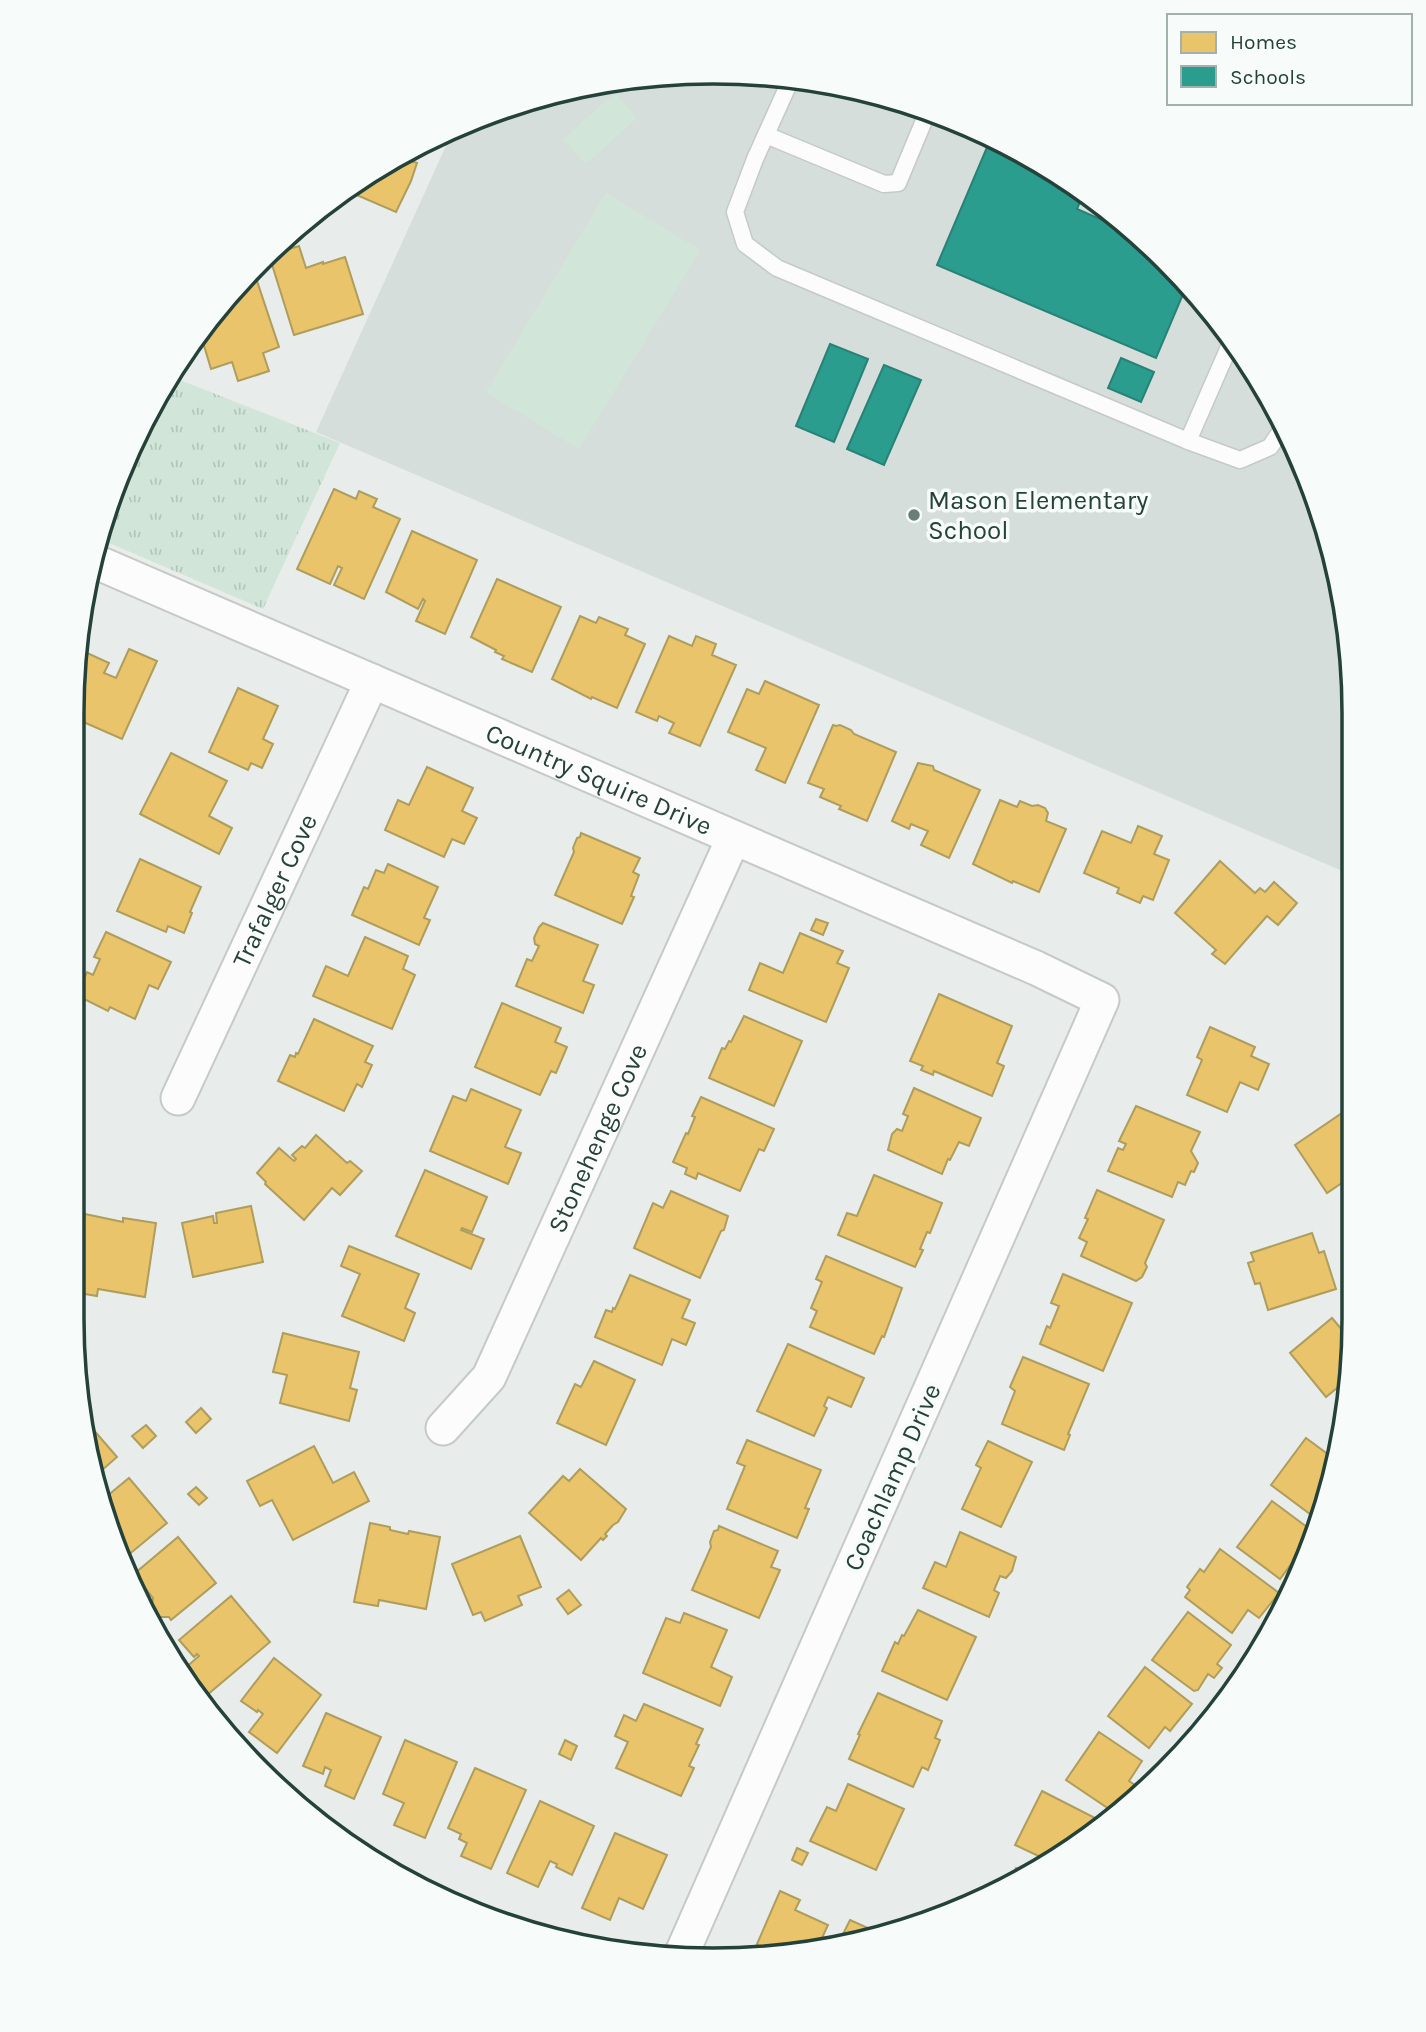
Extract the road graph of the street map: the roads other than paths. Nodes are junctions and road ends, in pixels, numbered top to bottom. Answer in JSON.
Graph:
{"nodes":[{"id":1,"x":786,"y":88,"type":"edge"},
{"id":2,"x":924,"y":120,"type":"edge"},
{"id":3,"x":766,"y":135,"type":"junction"},
{"id":4,"x":1227,"y":351,"type":"edge"},
{"id":5,"x":1277,"y":436,"type":"edge"},
{"id":6,"x":1188,"y":441,"type":"junction"},
{"id":7,"x":102,"y":564,"type":"edge"},
{"id":8,"x":372,"y":681,"type":"junction"},
{"id":9,"x":733,"y":839,"type":"junction"},
{"id":10,"x":1102,"y":1000,"type":"joint"},
{"id":11,"x":178,"y":1098,"type":"dead end"},
{"id":12,"x":443,"y":1428,"type":"dead end"},
{"id":13,"x":685,"y":1947,"type":"edge"}],
"edges":[{"from":1,"to":3,"type":"lane"},
{"from":2,"to":3,"type":"lane"},
{"from":3,"to":6,"type":"lane"},
{"from":4,"to":6,"type":"lane"},
{"from":5,"to":6,"type":"lane"},
{"from":7,"to":8,"type":"street","name":"Country Squire Drive"},
{"from":8,"to":9,"type":"street","name":"Country Squire Drive"},
{"from":8,"to":11,"type":"street","name":"Trafalger Cove"},
{"from":9,"to":10,"type":"street","name":"Country Squire Drive"},
{"from":9,"to":12,"type":"street","name":"Stonehenge Cove"},
{"from":10,"to":13,"type":"street","name":"Coachlamp Drive"}]}
